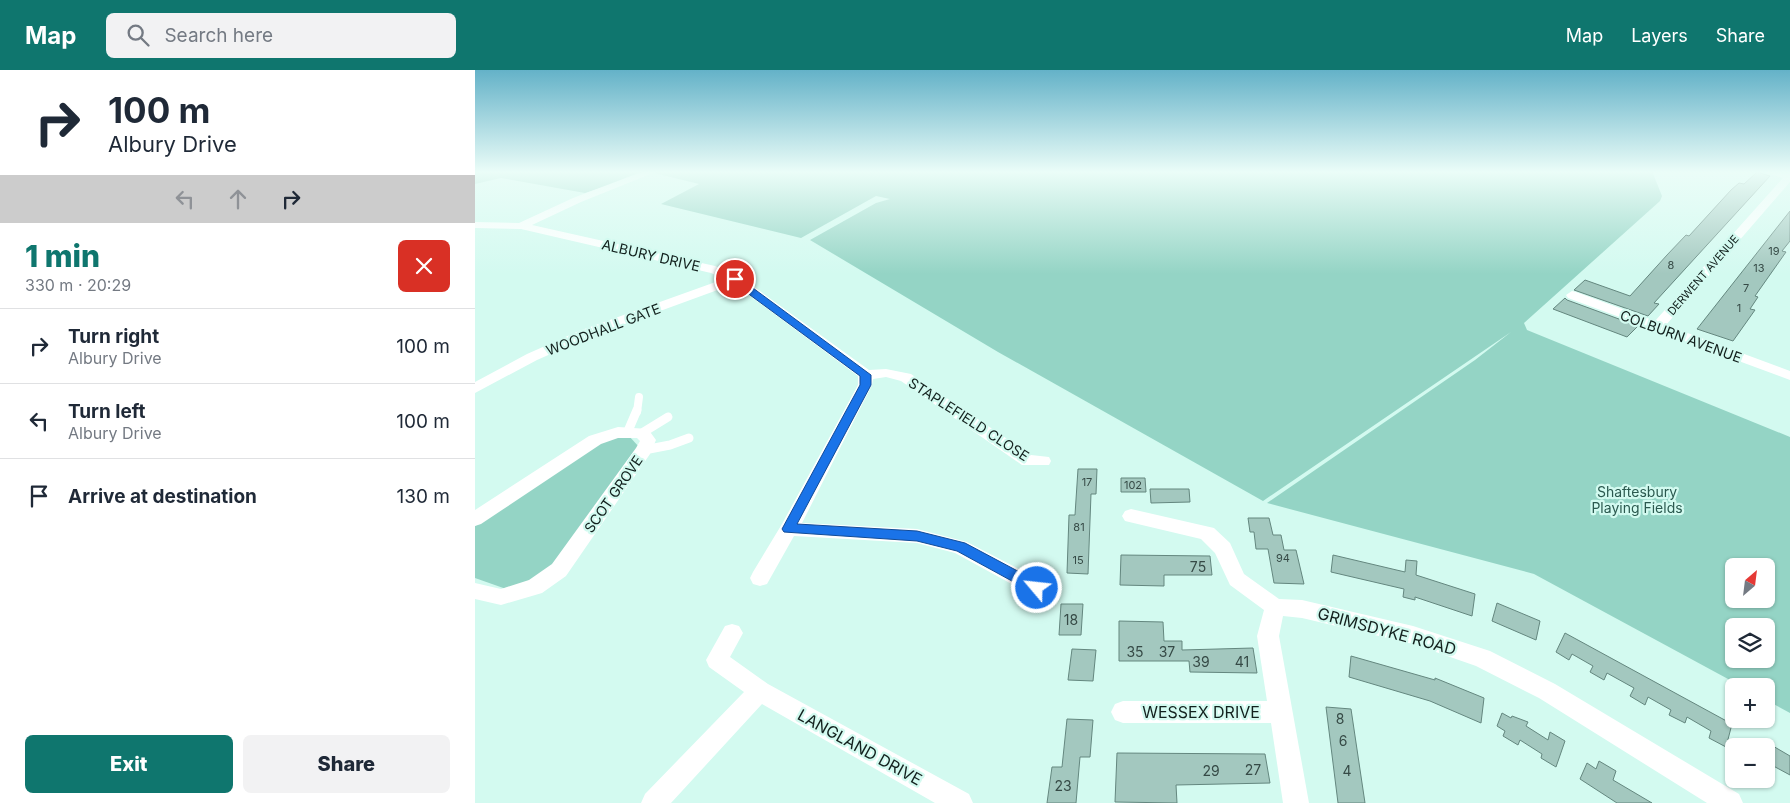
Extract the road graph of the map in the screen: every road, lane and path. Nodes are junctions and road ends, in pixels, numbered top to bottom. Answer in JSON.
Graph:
{"nodes":[{"id":1,"x":566,"y":205,"type":"edge"},
{"id":2,"x":1764,"y":205,"type":"edge"},
{"id":3,"x":475,"y":225,"type":"edge"},
{"id":4,"x":521,"y":226,"type":"junction"},
{"id":5,"x":735,"y":279,"type":"junction"},
{"id":6,"x":1572,"y":295,"type":"dead end"},
{"id":7,"x":1657,"y":327,"type":"junction"},
{"id":8,"x":866,"y":375,"type":"junction"},
{"id":9,"x":1790,"y":376,"type":"edge"},
{"id":10,"x":475,"y":388,"type":"edge"},
{"id":11,"x":639,"y":397,"type":"dead end"},
{"id":12,"x":668,"y":417,"type":"dead end"},
{"id":13,"x":638,"y":438,"type":"junction"},
{"id":14,"x":689,"y":438,"type":"dead end"},
{"id":15,"x":1043,"y":461,"type":"dead end"},
{"id":16,"x":1131,"y":516,"type":"dead end"},
{"id":17,"x":475,"y":519,"type":"edge"},
{"id":18,"x":789,"y":529,"type":"junction"},
{"id":19,"x":760,"y":578,"type":"dead end"},
{"id":20,"x":1037,"y":588,"type":"dead end"},
{"id":21,"x":478,"y":596,"type":"edge"},
{"id":22,"x":1275,"y":607,"type":"junction"},
{"id":23,"x":731,"y":632,"type":"dead end"},
{"id":24,"x":717,"y":660,"type":"joint"},
{"id":25,"x":760,"y":691,"type":"junction"},
{"id":26,"x":1123,"y":712,"type":"dead end"},
{"id":27,"x":1279,"y":712,"type":"junction"},
{"id":28,"x":654,"y":803,"type":"edge"},
{"id":29,"x":960,"y":803,"type":"edge"},
{"id":30,"x":1296,"y":803,"type":"edge"},
{"id":31,"x":1730,"y":803,"type":"edge"}],
"edges":[{"from":1,"to":4,"type":"street"},
{"from":2,"to":7,"type":"street","name":"DERWENT AVENUE"},
{"from":3,"to":4,"type":"street","name":"ALBURY DRIVE"},
{"from":4,"to":5,"type":"street","name":"ALBURY DRIVE"},
{"from":5,"to":8,"type":"street","name":"ALBURY DRIVE"},
{"from":5,"to":10,"type":"street","name":"WOODHALL GATE"},
{"from":6,"to":7,"type":"street","name":"COLBURN AVENUE"},
{"from":7,"to":9,"type":"street","name":"COLBURN AVENUE"},
{"from":8,"to":15,"type":"street","name":"STAPLEFIELD CLOSE"},
{"from":8,"to":18,"type":"street"},
{"from":11,"to":13,"type":"lane"},
{"from":12,"to":13,"type":"lane"},
{"from":13,"to":14,"type":"lane"},
{"from":13,"to":17,"type":"street"},
{"from":13,"to":21,"type":"street","name":"SCOT GROVE"},
{"from":16,"to":22,"type":"street"},
{"from":18,"to":19,"type":"street"},
{"from":18,"to":20,"type":"street"},
{"from":22,"to":27,"type":"street","name":"WESSEX DRIVE"},
{"from":22,"to":31,"type":"street","name":"GRIMSDYKE ROAD"},
{"from":23,"to":24,"type":"street"},
{"from":24,"to":25,"type":"street","name":"LANGLAND DRIVE"},
{"from":25,"to":28,"type":"street"},
{"from":25,"to":29,"type":"street","name":"LANGLAND DRIVE"},
{"from":26,"to":27,"type":"street","name":"WESSEX DRIVE"},
{"from":27,"to":30,"type":"street","name":"WESSEX DRIVE"}]}
